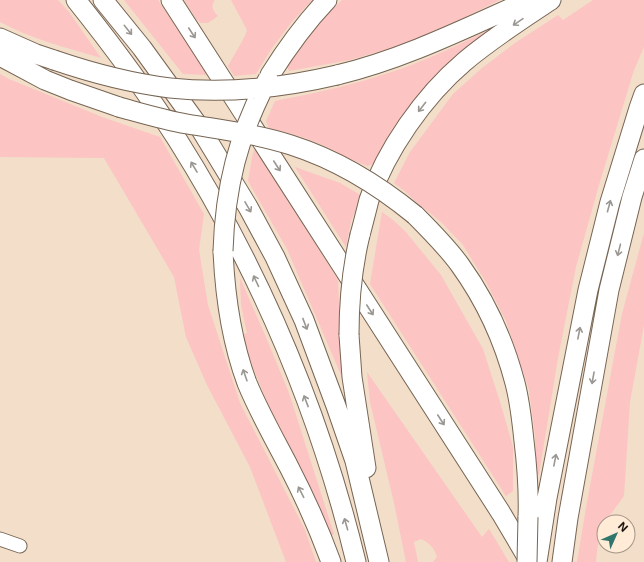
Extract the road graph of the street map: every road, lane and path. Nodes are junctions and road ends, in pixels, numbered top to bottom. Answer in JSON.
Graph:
{"nodes":[{"id":1,"x":76,"y":0,"type":"edge"},
{"id":2,"x":103,"y":0,"type":"edge"},
{"id":3,"x":171,"y":0,"type":"edge"},
{"id":4,"x":327,"y":0,"type":"edge"},
{"id":5,"x":529,"y":0,"type":"edge"},
{"id":6,"x":551,"y":0,"type":"edge"},
{"id":7,"x":0,"y":38,"type":"edge"},
{"id":8,"x":0,"y":56,"type":"edge"},
{"id":9,"x":644,"y":94,"type":"edge"},
{"id":10,"x":644,"y":159,"type":"edge"},
{"id":11,"x":2,"y":543,"type":"edge"},
{"id":12,"x":20,"y":546,"type":"dead end"},
{"id":13,"x":331,"y":562,"type":"edge"},
{"id":14,"x":356,"y":562,"type":"edge"},
{"id":15,"x":380,"y":562,"type":"edge"},
{"id":16,"x":528,"y":562,"type":"edge"},
{"id":17,"x":537,"y":562,"type":"edge"},
{"id":18,"x":562,"y":562,"type":"edge"}],
"edges":[{"from":14,"to":1,"type":"highway","one_way":true},
{"from":2,"to":15,"type":"highway","one_way":true},
{"from":3,"to":16,"type":"highway","one_way":true},
{"from":13,"to":4,"type":"highway","one_way":true,"bridge":true},
{"from":5,"to":7,"type":"highway","bridge":true},
{"from":6,"to":15,"type":"highway","one_way":true,"bridge":true},
{"from":8,"to":16,"type":"highway","bridge":true},
{"from":17,"to":9,"type":"highway","one_way":true},
{"from":10,"to":18,"type":"highway","one_way":true},
{"from":11,"to":12,"type":"street"}]}
